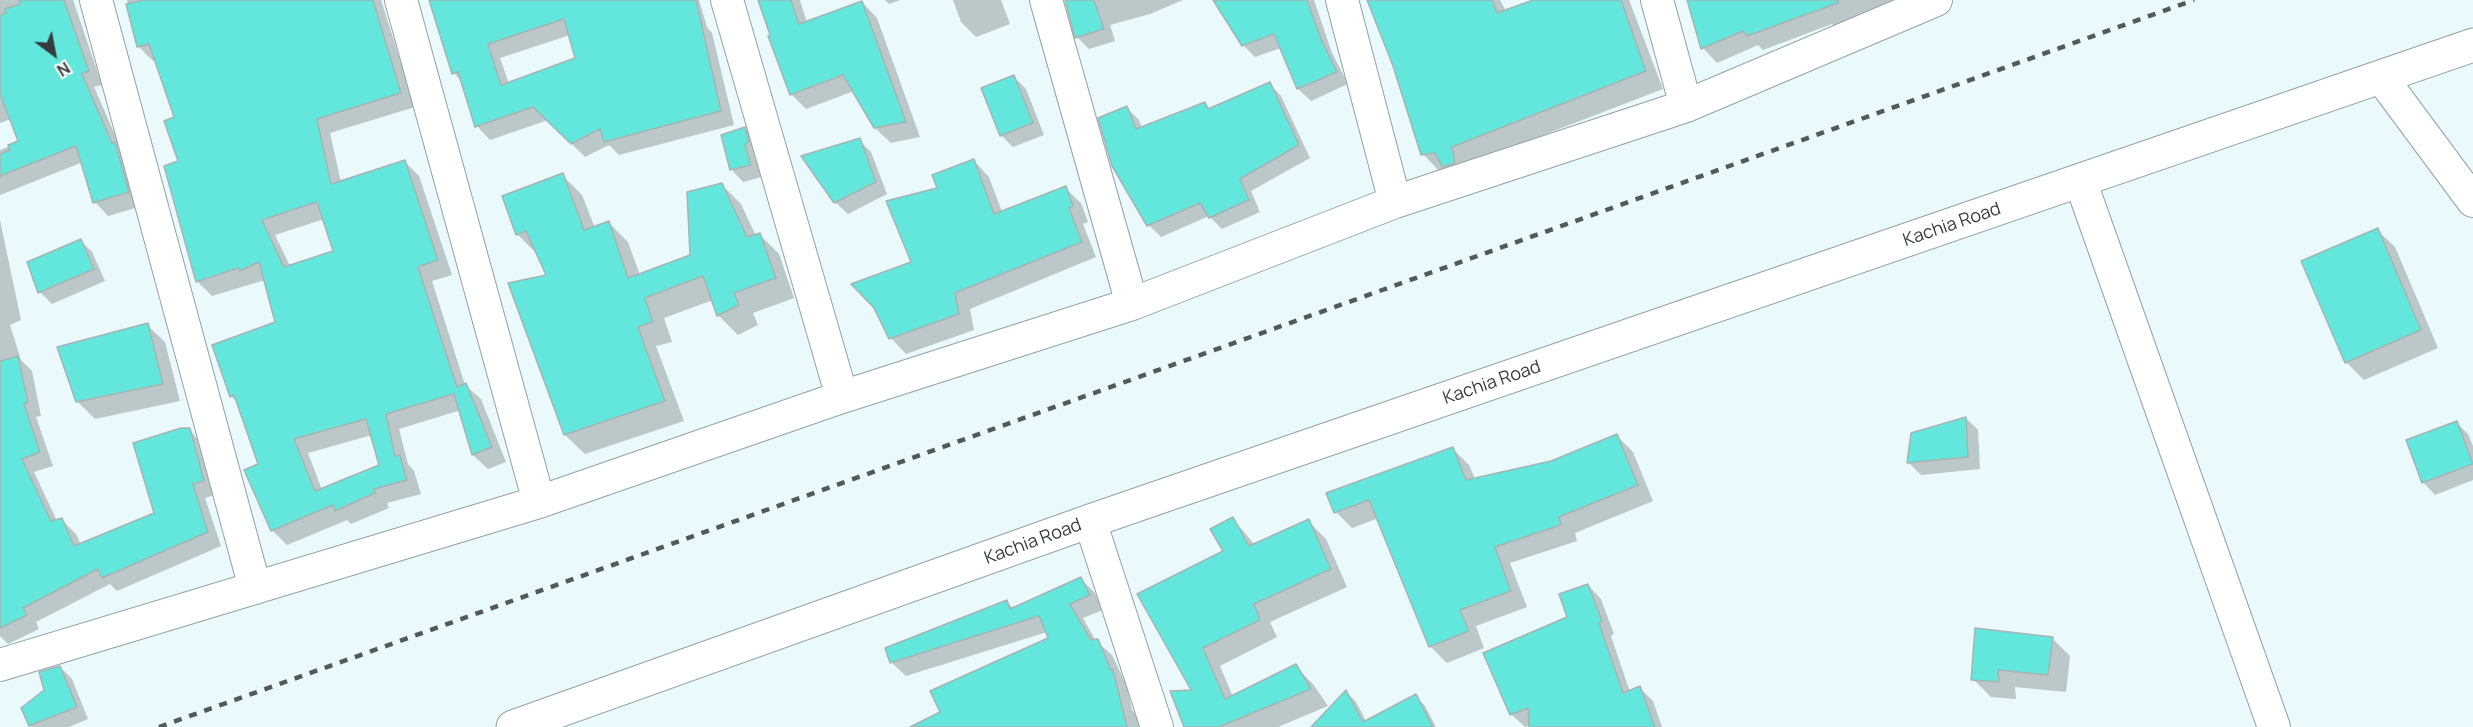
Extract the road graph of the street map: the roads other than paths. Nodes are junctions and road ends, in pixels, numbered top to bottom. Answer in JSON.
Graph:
{"nodes":[{"id":1,"x":96,"y":0,"type":"edge"},
{"id":2,"x":401,"y":0,"type":"edge"},
{"id":3,"x":727,"y":0,"type":"edge"},
{"id":4,"x":1046,"y":0,"type":"edge"},
{"id":5,"x":1342,"y":0,"type":"edge"},
{"id":6,"x":1657,"y":0,"type":"edge"},
{"id":7,"x":1936,"y":0,"type":"edge"},
{"id":8,"x":2473,"y":45,"type":"edge"},
{"id":9,"x":2381,"y":77,"type":"junction"},
{"id":10,"x":1686,"y":106,"type":"junction"},
{"id":11,"x":2080,"y":180,"type":"junction"},
{"id":12,"x":2473,"y":201,"type":"edge"},
{"id":13,"x":1395,"y":202,"type":"junction"},
{"id":14,"x":1132,"y":304,"type":"junction"},
{"id":15,"x":842,"y":397,"type":"junction"},
{"id":16,"x":539,"y":502,"type":"junction"},
{"id":17,"x":1090,"y":521,"type":"junction"},
{"id":18,"x":255,"y":588,"type":"junction"},
{"id":19,"x":0,"y":665,"type":"edge"},
{"id":20,"x":557,"y":720,"type":"edge"},
{"id":21,"x":513,"y":727,"type":"edge"},
{"id":22,"x":1157,"y":727,"type":"edge"},
{"id":23,"x":2274,"y":727,"type":"edge"}],
"edges":[{"from":1,"to":18,"type":"street"},
{"from":2,"to":16,"type":"street"},
{"from":3,"to":15,"type":"street"},
{"from":4,"to":14,"type":"street"},
{"from":5,"to":13,"type":"street"},
{"from":6,"to":10,"type":"street"},
{"from":7,"to":10,"type":"street"},
{"from":8,"to":9,"type":"main road","name":"Kachia Road"},
{"from":9,"to":11,"type":"main road","name":"Kachia Road"},
{"from":9,"to":12,"type":"street"},
{"from":10,"to":13,"type":"street"},
{"from":11,"to":17,"type":"main road","name":"Kachia Road"},
{"from":11,"to":23,"type":"street"},
{"from":13,"to":14,"type":"street"},
{"from":14,"to":15,"type":"street"},
{"from":15,"to":16,"type":"street"},
{"from":16,"to":18,"type":"street"},
{"from":17,"to":20,"type":"main road","name":"Kachia Road"},
{"from":17,"to":22,"type":"street"},
{"from":18,"to":19,"type":"street"},
{"from":20,"to":21,"type":"main road","name":"Kachia Road"}]}
